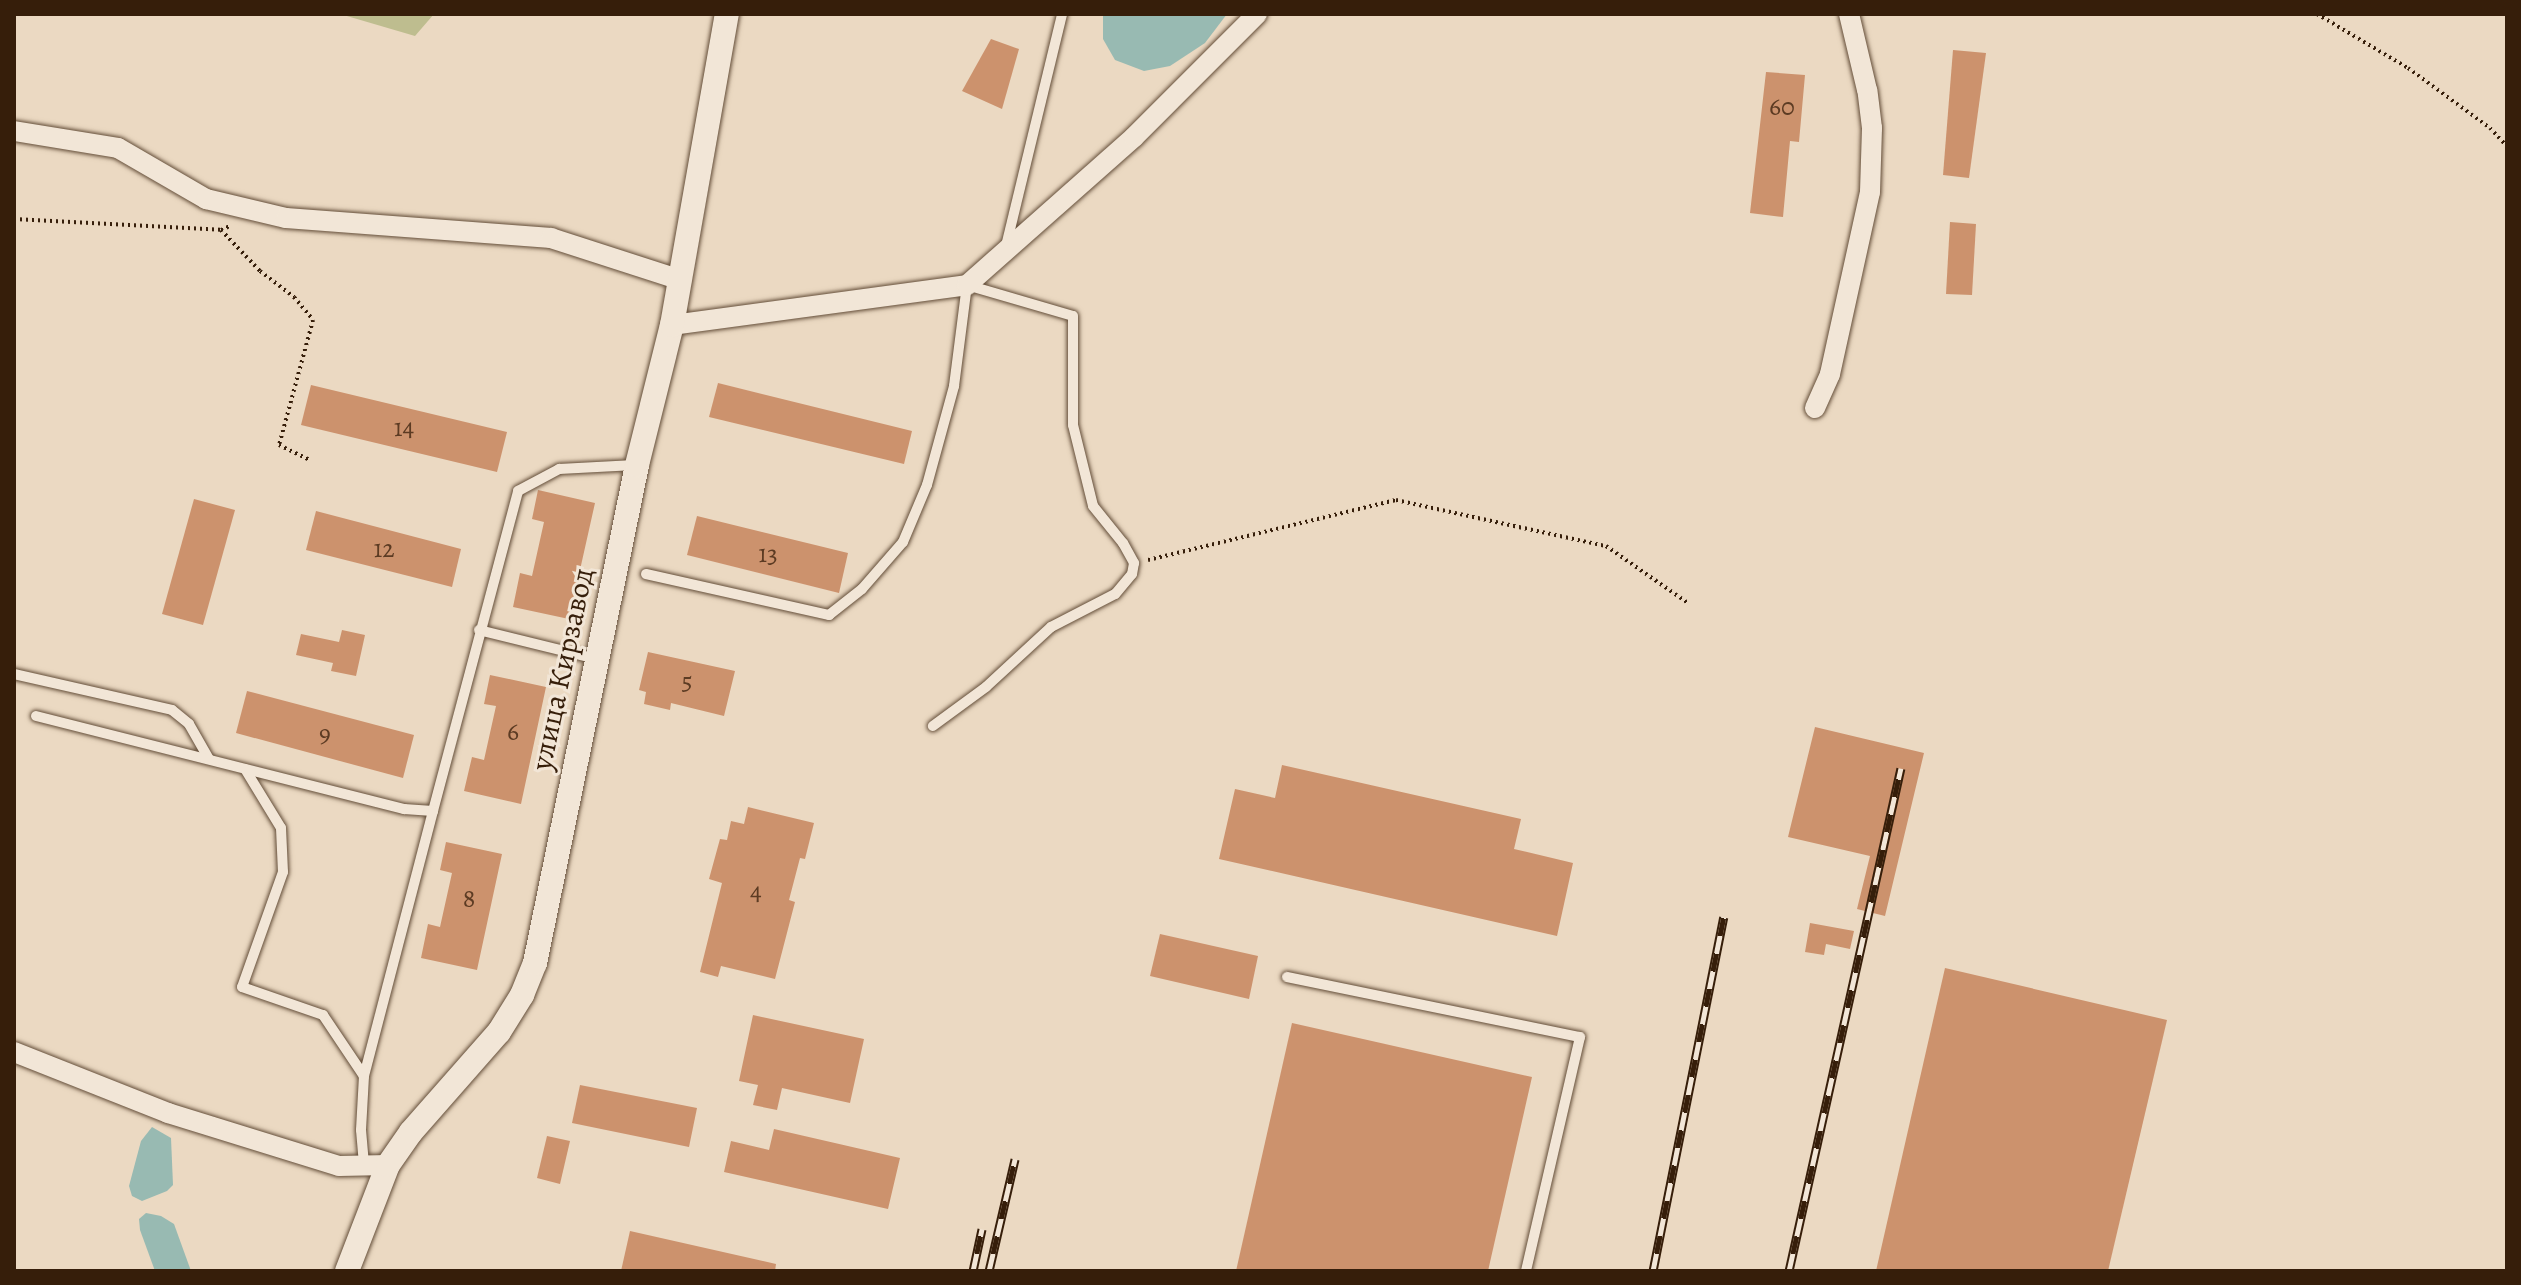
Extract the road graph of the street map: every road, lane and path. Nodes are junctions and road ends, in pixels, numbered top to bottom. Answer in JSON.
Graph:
{"nodes":[{"id":1,"x":1062,"y":14,"type":"edge"},
{"id":2,"x":1257,"y":14,"type":"edge"},
{"id":3,"x":1849,"y":14,"type":"edge"},
{"id":4,"x":2317,"y":14,"type":"edge"},
{"id":5,"x":727,"y":22,"type":"edge"},
{"id":6,"x":14,"y":131,"type":"edge"},
{"id":7,"x":2507,"y":146,"type":"edge"},
{"id":8,"x":261,"y":212,"type":"junction"},
{"id":9,"x":14,"y":219,"type":"edge"},
{"id":10,"x":221,"y":230,"type":"junction"},
{"id":11,"x":1005,"y":252,"type":"junction"},
{"id":12,"x":681,"y":280,"type":"junction"},
{"id":13,"x":967,"y":285,"type":"junction"},
{"id":14,"x":672,"y":325,"type":"junction"},
{"id":15,"x":1815,"y":408,"type":"dead end"},
{"id":16,"x":310,"y":460,"type":"dead end"},
{"id":17,"x":637,"y":465,"type":"junction"},
{"id":18,"x":1134,"y":563,"type":"junction"},
{"id":19,"x":646,"y":574,"type":"dead end"},
{"id":20,"x":1688,"y":603,"type":"dead end"},
{"id":21,"x":479,"y":630,"type":"junction"},
{"id":22,"x":597,"y":659,"type":"junction"},
{"id":23,"x":14,"y":674,"type":"edge"},
{"id":24,"x":36,"y":716,"type":"dead end"},
{"id":25,"x":933,"y":726,"type":"dead end"},
{"id":26,"x":209,"y":759,"type":"junction"},
{"id":27,"x":245,"y":769,"type":"junction"},
{"id":28,"x":433,"y":811,"type":"junction"},
{"id":29,"x":1287,"y":977,"type":"dead end"},
{"id":30,"x":14,"y":1052,"type":"edge"},
{"id":31,"x":364,"y":1076,"type":"junction"},
{"id":32,"x":376,"y":1166,"type":"junction"},
{"id":33,"x":347,"y":1271,"type":"edge"},
{"id":34,"x":1526,"y":1271,"type":"edge"}],
"edges":[{"from":1,"to":11,"type":"lane"},
{"from":2,"to":11,"type":"street"},
{"from":3,"to":15,"type":"street"},
{"from":4,"to":7,"type":"path"},
{"from":5,"to":12,"type":"street","name":"улица Кирзавод"},
{"from":6,"to":8,"type":"street"},
{"from":8,"to":10,"type":"path"},
{"from":8,"to":12,"type":"street"},
{"from":9,"to":10,"type":"path"},
{"from":10,"to":16,"type":"path"},
{"from":11,"to":13,"type":"street"},
{"from":12,"to":14,"type":"street","name":"улица Кирзавод"},
{"from":13,"to":14,"type":"street"},
{"from":13,"to":18,"type":"lane"},
{"from":13,"to":19,"type":"lane"},
{"from":14,"to":17,"type":"street","name":"улица Кирзавод"},
{"from":17,"to":21,"type":"lane"},
{"from":17,"to":22,"type":"street","name":"улица Кирзавод"},
{"from":18,"to":20,"type":"path"},
{"from":18,"to":25,"type":"lane"},
{"from":21,"to":22,"type":"lane"},
{"from":21,"to":28,"type":"lane"},
{"from":22,"to":32,"type":"street","name":"улица Кирзавод"},
{"from":23,"to":26,"type":"lane"},
{"from":24,"to":26,"type":"lane"},
{"from":26,"to":27,"type":"lane"},
{"from":27,"to":28,"type":"lane"},
{"from":27,"to":31,"type":"lane"},
{"from":28,"to":31,"type":"lane"},
{"from":29,"to":34,"type":"lane"},
{"from":30,"to":32,"type":"street"},
{"from":31,"to":32,"type":"lane"},
{"from":32,"to":33,"type":"street","name":"улица Кирзавод"}]}
